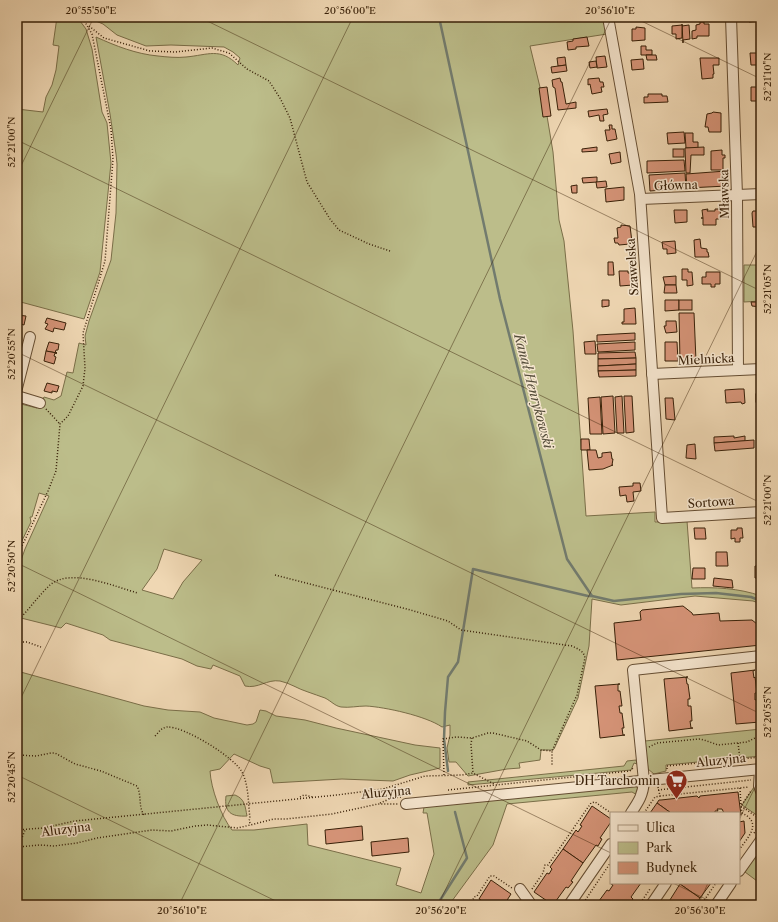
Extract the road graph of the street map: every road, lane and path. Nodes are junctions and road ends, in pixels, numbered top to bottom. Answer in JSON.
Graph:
{"nodes":[{"id":1,"x":82,"y":17,"type":"edge"},
{"id":2,"x":608,"y":17,"type":"edge"},
{"id":3,"x":731,"y":17,"type":"edge"},
{"id":4,"x":88,"y":25,"type":"junction"},
{"id":5,"x":761,"y":194,"type":"edge"},
{"id":6,"x":738,"y":196,"type":"junction"},
{"id":7,"x":641,"y":199,"type":"junction"},
{"id":8,"x":390,"y":251,"type":"dead end"},
{"id":9,"x":30,"y":337,"type":"dead end"},
{"id":10,"x":761,"y":369,"type":"edge"},
{"id":11,"x":738,"y":370,"type":"junction"},
{"id":12,"x":652,"y":374,"type":"junction"},
{"id":13,"x":17,"y":388,"type":"edge"},
{"id":14,"x":17,"y":396,"type":"edge"},
{"id":15,"x":40,"y":403,"type":"joint"},
{"id":16,"x":60,"y":424,"type":"junction"},
{"id":17,"x":761,"y":512,"type":"edge"},
{"id":18,"x":662,"y":518,"type":"joint"},
{"id":19,"x":17,"y":563,"type":"edge"},
{"id":20,"x":275,"y":575,"type":"dead end"},
{"id":21,"x":138,"y":593,"type":"dead end"},
{"id":22,"x":17,"y":621,"type":"edge"},
{"id":23,"x":17,"y":642,"type":"edge"},
{"id":24,"x":41,"y":647,"type":"dead end"},
{"id":25,"x":761,"y":656,"type":"edge"},
{"id":26,"x":761,"y":735,"type":"edge"},
{"id":27,"x":155,"y":736,"type":"dead end"},
{"id":28,"x":472,"y":738,"type":"junction"},
{"id":29,"x":738,"y":743,"type":"junction"},
{"id":30,"x":647,"y":750,"type":"dead end"},
{"id":31,"x":552,"y":752,"type":"junction"},
{"id":32,"x":17,"y":755,"type":"edge"},
{"id":33,"x":761,"y":757,"type":"edge"},
{"id":34,"x":740,"y":759,"type":"junction"},
{"id":35,"x":552,"y":765,"type":"dead end"},
{"id":36,"x":638,"y":765,"type":"dead end"},
{"id":37,"x":473,"y":773,"type":"junction"},
{"id":38,"x":667,"y":773,"type":"dead end"},
{"id":39,"x":760,"y":773,"type":"edge"},
{"id":40,"x":444,"y":775,"type":"junction"},
{"id":41,"x":644,"y":781,"type":"junction"},
{"id":42,"x":735,"y":782,"type":"junction"},
{"id":43,"x":494,"y":784,"type":"junction"},
{"id":44,"x":658,"y":784,"type":"dead end"},
{"id":45,"x":718,"y":784,"type":"junction"},
{"id":46,"x":701,"y":786,"type":"junction"},
{"id":47,"x":684,"y":788,"type":"junction"},
{"id":48,"x":740,"y":788,"type":"junction"},
{"id":49,"x":383,"y":789,"type":"junction"},
{"id":50,"x":736,"y":789,"type":"junction"},
{"id":51,"x":658,"y":790,"type":"junction"},
{"id":52,"x":719,"y":790,"type":"junction"},
{"id":53,"x":761,"y":791,"type":"edge"},
{"id":54,"x":442,"y":792,"type":"dead end"},
{"id":55,"x":701,"y":792,"type":"junction"},
{"id":56,"x":684,"y":793,"type":"junction"},
{"id":57,"x":660,"y":796,"type":"junction"},
{"id":58,"x":248,"y":804,"type":"junction"},
{"id":59,"x":378,"y":804,"type":"junction"},
{"id":60,"x":406,"y":804,"type":"joint"},
{"id":61,"x":741,"y":806,"type":"junction"},
{"id":62,"x":610,"y":812,"type":"edge"},
{"id":63,"x":632,"y":812,"type":"edge"},
{"id":64,"x":645,"y":812,"type":"edge"},
{"id":65,"x":144,"y":815,"type":"junction"},
{"id":66,"x":761,"y":820,"type":"edge"},
{"id":67,"x":252,"y":825,"type":"junction"},
{"id":68,"x":17,"y":830,"type":"edge"},
{"id":69,"x":25,"y":830,"type":"junction"},
{"id":70,"x":761,"y":840,"type":"edge"},
{"id":71,"x":610,"y":846,"type":"edge"},
{"id":72,"x":17,"y":847,"type":"edge"},
{"id":73,"x":740,"y":849,"type":"edge"},
{"id":74,"x":17,"y":851,"type":"edge"},
{"id":75,"x":610,"y":863,"type":"edge"},
{"id":76,"x":740,"y":871,"type":"edge"},
{"id":77,"x":665,"y":884,"type":"edge"},
{"id":78,"x":715,"y":884,"type":"edge"},
{"id":79,"x":730,"y":884,"type":"edge"},
{"id":80,"x":651,"y":888,"type":"dead end"},
{"id":81,"x":521,"y":891,"type":"junction"},
{"id":82,"x":471,"y":905,"type":"edge"},
{"id":83,"x":529,"y":905,"type":"edge"},
{"id":84,"x":569,"y":905,"type":"edge"},
{"id":85,"x":582,"y":905,"type":"edge"},
{"id":86,"x":639,"y":905,"type":"edge"},
{"id":87,"x":651,"y":905,"type":"edge"},
{"id":88,"x":700,"y":905,"type":"edge"},
{"id":89,"x":716,"y":905,"type":"edge"}],
"edges":[{"from":1,"to":4,"type":"path"},
{"from":2,"to":7,"type":"street","name":"Szawelska"},
{"from":3,"to":6,"type":"street","name":"Mławska"},
{"from":4,"to":8,"type":"path"},
{"from":4,"to":16,"type":"path"},
{"from":5,"to":6,"type":"street","name":"Główna"},
{"from":6,"to":7,"type":"street","name":"Główna"},
{"from":6,"to":11,"type":"street","name":"Mławska"},
{"from":7,"to":12,"type":"street","name":"Szawelska"},
{"from":9,"to":13,"type":"street"},
{"from":10,"to":11,"type":"street","name":"Mielnicka"},
{"from":11,"to":12,"type":"street","name":"Mielnicka"},
{"from":12,"to":18,"type":"street","name":"Szawelska"},
{"from":14,"to":15,"type":"street"},
{"from":15,"to":16,"type":"path"},
{"from":16,"to":19,"type":"path"},
{"from":17,"to":18,"type":"street","name":"Sortowa"},
{"from":20,"to":31,"type":"path"},
{"from":21,"to":22,"type":"path"},
{"from":23,"to":24,"type":"path"},
{"from":25,"to":41,"type":"street"},
{"from":26,"to":29,"type":"path"},
{"from":27,"to":58,"type":"path"},
{"from":28,"to":31,"type":"path"},
{"from":28,"to":37,"type":"path"},
{"from":28,"to":40,"type":"path"},
{"from":29,"to":30,"type":"path"},
{"from":29,"to":34,"type":"path"},
{"from":31,"to":35,"type":"path"},
{"from":32,"to":65,"type":"path"},
{"from":33,"to":34,"type":"path"},
{"from":34,"to":38,"type":"path"},
{"from":36,"to":43,"type":"path"},
{"from":37,"to":40,"type":"path"},
{"from":37,"to":43,"type":"path"},
{"from":39,"to":41,"type":"street","name":"Aluzyjna"},
{"from":39,"to":42,"type":"path"},
{"from":39,"to":53,"type":"street"},
{"from":40,"to":49,"type":"path"},
{"from":41,"to":60,"type":"street","name":"Aluzyjna"},
{"from":41,"to":63,"type":"street"},
{"from":42,"to":45,"type":"path"},
{"from":42,"to":50,"type":"path"},
{"from":43,"to":54,"type":"path"},
{"from":44,"to":51,"type":"path"},
{"from":45,"to":46,"type":"path"},
{"from":45,"to":52,"type":"path"},
{"from":46,"to":47,"type":"path"},
{"from":46,"to":55,"type":"path"},
{"from":47,"to":51,"type":"path"},
{"from":47,"to":56,"type":"path"},
{"from":48,"to":50,"type":"path"},
{"from":48,"to":61,"type":"path"},
{"from":48,"to":61,"type":"path"},
{"from":49,"to":58,"type":"path"},
{"from":49,"to":59,"type":"path"},
{"from":50,"to":52,"type":"path"},
{"from":51,"to":57,"type":"path"},
{"from":52,"to":55,"type":"path"},
{"from":55,"to":56,"type":"path"},
{"from":56,"to":57,"type":"path"},
{"from":57,"to":64,"type":"path"},
{"from":58,"to":65,"type":"path"},
{"from":58,"to":67,"type":"path"},
{"from":59,"to":60,"type":"path","name":"Aluzyjna"},
{"from":59,"to":67,"type":"path","name":"Aluzyjna"},
{"from":61,"to":66,"type":"path"},
{"from":61,"to":73,"type":"path"},
{"from":62,"to":81,"type":"path"},
{"from":65,"to":69,"type":"path"},
{"from":67,"to":72,"type":"path","name":"Aluzyjna"},
{"from":68,"to":69,"type":"path"},
{"from":69,"to":72,"type":"path"},
{"from":70,"to":76,"type":"street"},
{"from":71,"to":84,"type":"street"},
{"from":72,"to":74,"type":"path"},
{"from":75,"to":85,"type":"path"},
{"from":77,"to":87,"type":"street"},
{"from":78,"to":88,"type":"path"},
{"from":79,"to":89,"type":"street"},
{"from":80,"to":86,"type":"path"},
{"from":81,"to":82,"type":"path"},
{"from":81,"to":83,"type":"street"}]}
